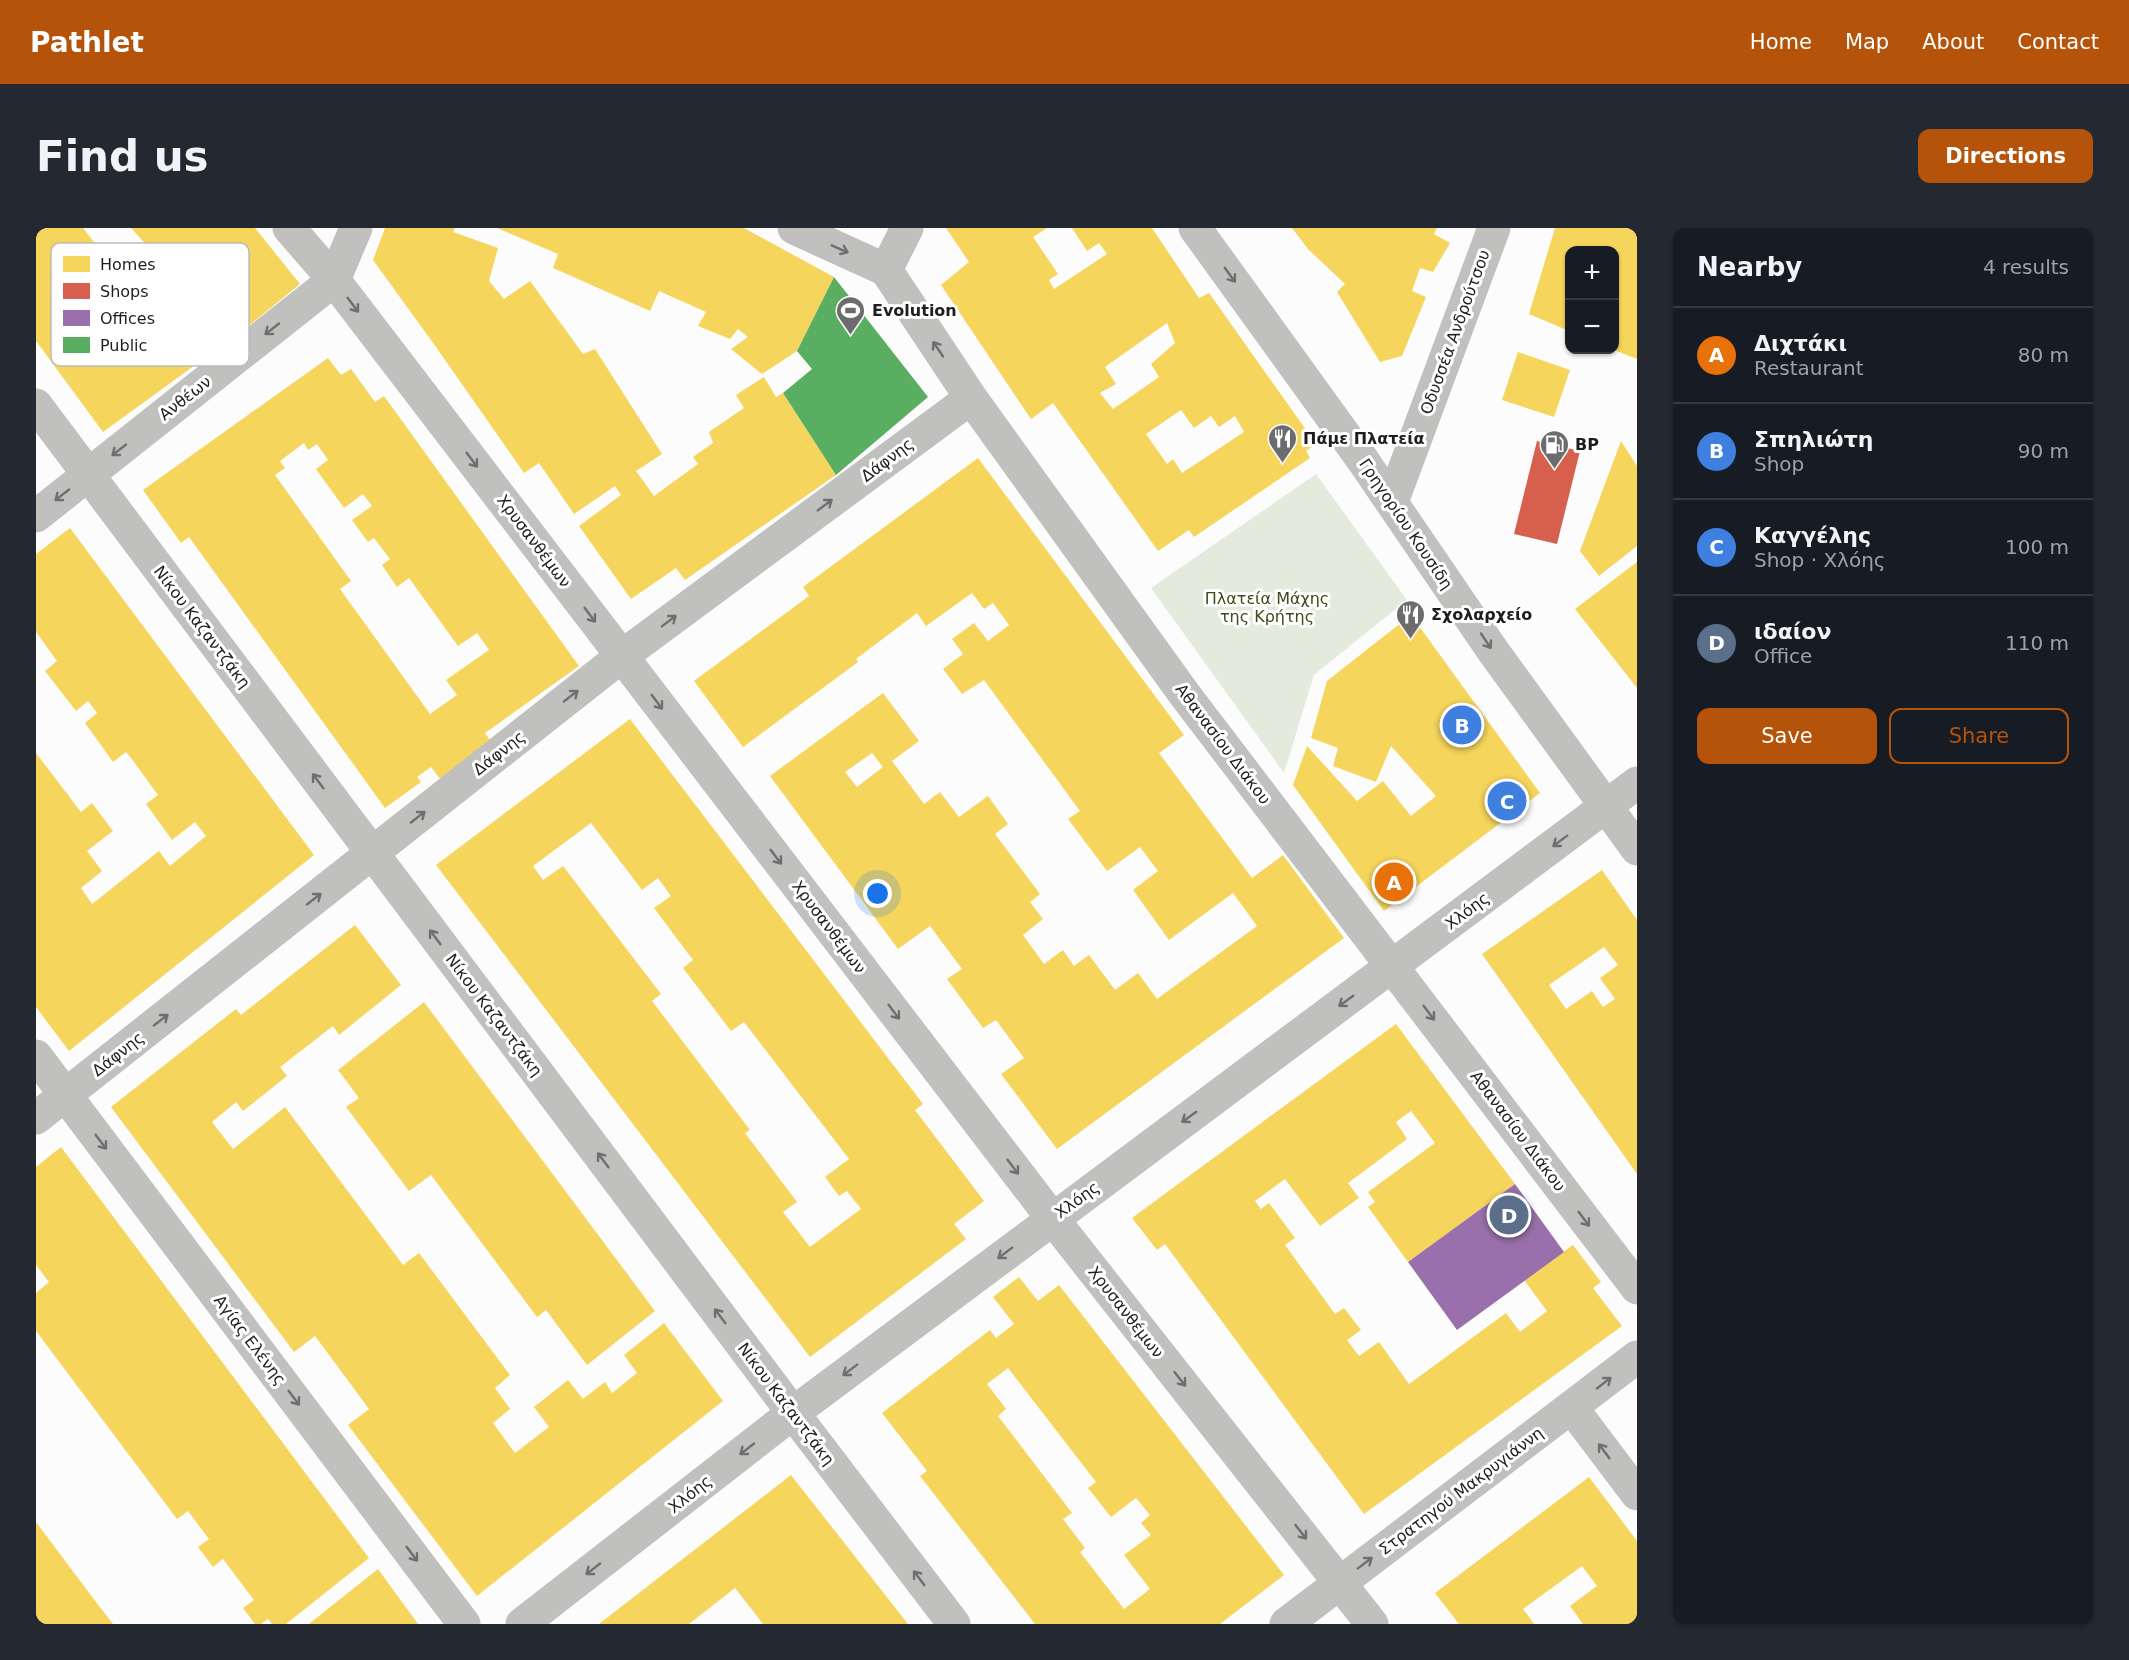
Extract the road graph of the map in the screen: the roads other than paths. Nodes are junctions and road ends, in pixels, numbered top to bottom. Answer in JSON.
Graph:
{"nodes":[{"id":1,"x":289,"y":228,"type":"edge"},
{"id":2,"x":356,"y":228,"type":"edge"},
{"id":3,"x":794,"y":228,"type":"edge"},
{"id":4,"x":907,"y":228,"type":"edge"},
{"id":5,"x":1196,"y":228,"type":"edge"},
{"id":6,"x":1494,"y":228,"type":"edge"},
{"id":7,"x":886,"y":270,"type":"junction"},
{"id":8,"x":334,"y":280,"type":"junction"},
{"id":9,"x":249,"y":347,"type":"edge"},
{"id":10,"x":226,"y":366,"type":"edge"},
{"id":11,"x":971,"y":398,"type":"junction"},
{"id":12,"x":36,"y":405,"type":"edge"},
{"id":13,"x":88,"y":475,"type":"junction"},
{"id":14,"x":1392,"y":502,"type":"junction"},
{"id":15,"x":36,"y":516,"type":"edge"},
{"id":16,"x":622,"y":656,"type":"junction"},
{"id":17,"x":1637,"y":783,"type":"edge"},
{"id":18,"x":1606,"y":806,"type":"junction"},
{"id":19,"x":1637,"y":849,"type":"edge"},
{"id":20,"x":373,"y":854,"type":"junction"},
{"id":21,"x":1393,"y":966,"type":"junction"},
{"id":22,"x":36,"y":1056,"type":"edge"},
{"id":23,"x":66,"y":1095,"type":"junction"},
{"id":24,"x":36,"y":1118,"type":"edge"},
{"id":25,"x":1052,"y":1218,"type":"junction"},
{"id":26,"x":1637,"y":1288,"type":"edge"},
{"id":27,"x":1637,"y":1357,"type":"edge"},
{"id":28,"x":1572,"y":1408,"type":"junction"},
{"id":29,"x":793,"y":1413,"type":"junction"},
{"id":30,"x":1637,"y":1494,"type":"edge"},
{"id":31,"x":1340,"y":1582,"type":"junction"},
{"id":32,"x":464,"y":1624,"type":"edge"},
{"id":33,"x":522,"y":1624,"type":"edge"},
{"id":34,"x":954,"y":1624,"type":"edge"},
{"id":35,"x":1286,"y":1624,"type":"edge"},
{"id":36,"x":1372,"y":1624,"type":"edge"}],
"edges":[{"from":1,"to":8,"type":"street","name":"Χρυσανθέμων"},
{"from":2,"to":8,"type":"street"},
{"from":3,"to":7,"type":"street","one_way":true},
{"from":4,"to":7,"type":"street"},
{"from":5,"to":14,"type":"street","name":"Γρηγορίου Κουσίδη","one_way":true},
{"from":6,"to":14,"type":"street","name":"Οδυσσέα Ανδρούτσου"},
{"from":11,"to":7,"type":"street","name":"Αθανασίου Διάκου","one_way":true},
{"from":8,"to":9,"type":"street","name":"Ανθέων","one_way":true},
{"from":8,"to":16,"type":"street","name":"Χρυσανθέμων","one_way":true},
{"from":10,"to":13,"type":"street","name":"Ανθέων","one_way":true},
{"from":16,"to":11,"type":"street","name":"Δάφνης","one_way":true},
{"from":11,"to":21,"type":"street","name":"Αθανασίου Διάκου"},
{"from":12,"to":13,"type":"street","name":"Νίκου Καζαντζάκη"},
{"from":13,"to":15,"type":"street","name":"Ανθέων","one_way":true},
{"from":20,"to":13,"type":"street","name":"Νίκου Καζαντζάκη","one_way":true},
{"from":14,"to":18,"type":"street","name":"Γρηγορίου Κουσίδη","one_way":true},
{"from":20,"to":16,"type":"street","name":"Δάφνης","one_way":true},
{"from":16,"to":25,"type":"street","name":"Χρυσανθέμων","one_way":true},
{"from":17,"to":18,"type":"street","name":"Χλόης"},
{"from":18,"to":19,"type":"street","name":"Γρηγορίου Κουσίδη"},
{"from":18,"to":21,"type":"street","name":"Χλόης","one_way":true},
{"from":23,"to":20,"type":"street","name":"Δάφνης","one_way":true},
{"from":29,"to":20,"type":"street","name":"Νίκου Καζαντζάκη","one_way":true},
{"from":21,"to":25,"type":"street","name":"Χλόης","one_way":true},
{"from":21,"to":26,"type":"street","name":"Αθανασίου Διάκου","one_way":true},
{"from":22,"to":23,"type":"street","name":"Αγίας Ελένης"},
{"from":23,"to":24,"type":"street","name":"Δάφνης"},
{"from":23,"to":32,"type":"street","name":"Αγίας Ελένης","one_way":true},
{"from":25,"to":29,"type":"street","name":"Χλόης","one_way":true},
{"from":25,"to":31,"type":"street","name":"Χρυσανθέμων","one_way":true},
{"from":28,"to":27,"type":"street","name":"Στρατηγού Μακρυγιάννη","one_way":true},
{"from":30,"to":28,"type":"street","one_way":true},
{"from":31,"to":28,"type":"street","name":"Στρατηγού Μακρυγιάννη","one_way":true},
{"from":29,"to":33,"type":"street","name":"Χλόης","one_way":true},
{"from":34,"to":29,"type":"street","name":"Νίκου Καζαντζάκη","one_way":true},
{"from":31,"to":35,"type":"street","name":"Στρατηγού Μακρυγιάννη"},
{"from":31,"to":36,"type":"street","name":"Χρυσανθέμων"}]}
